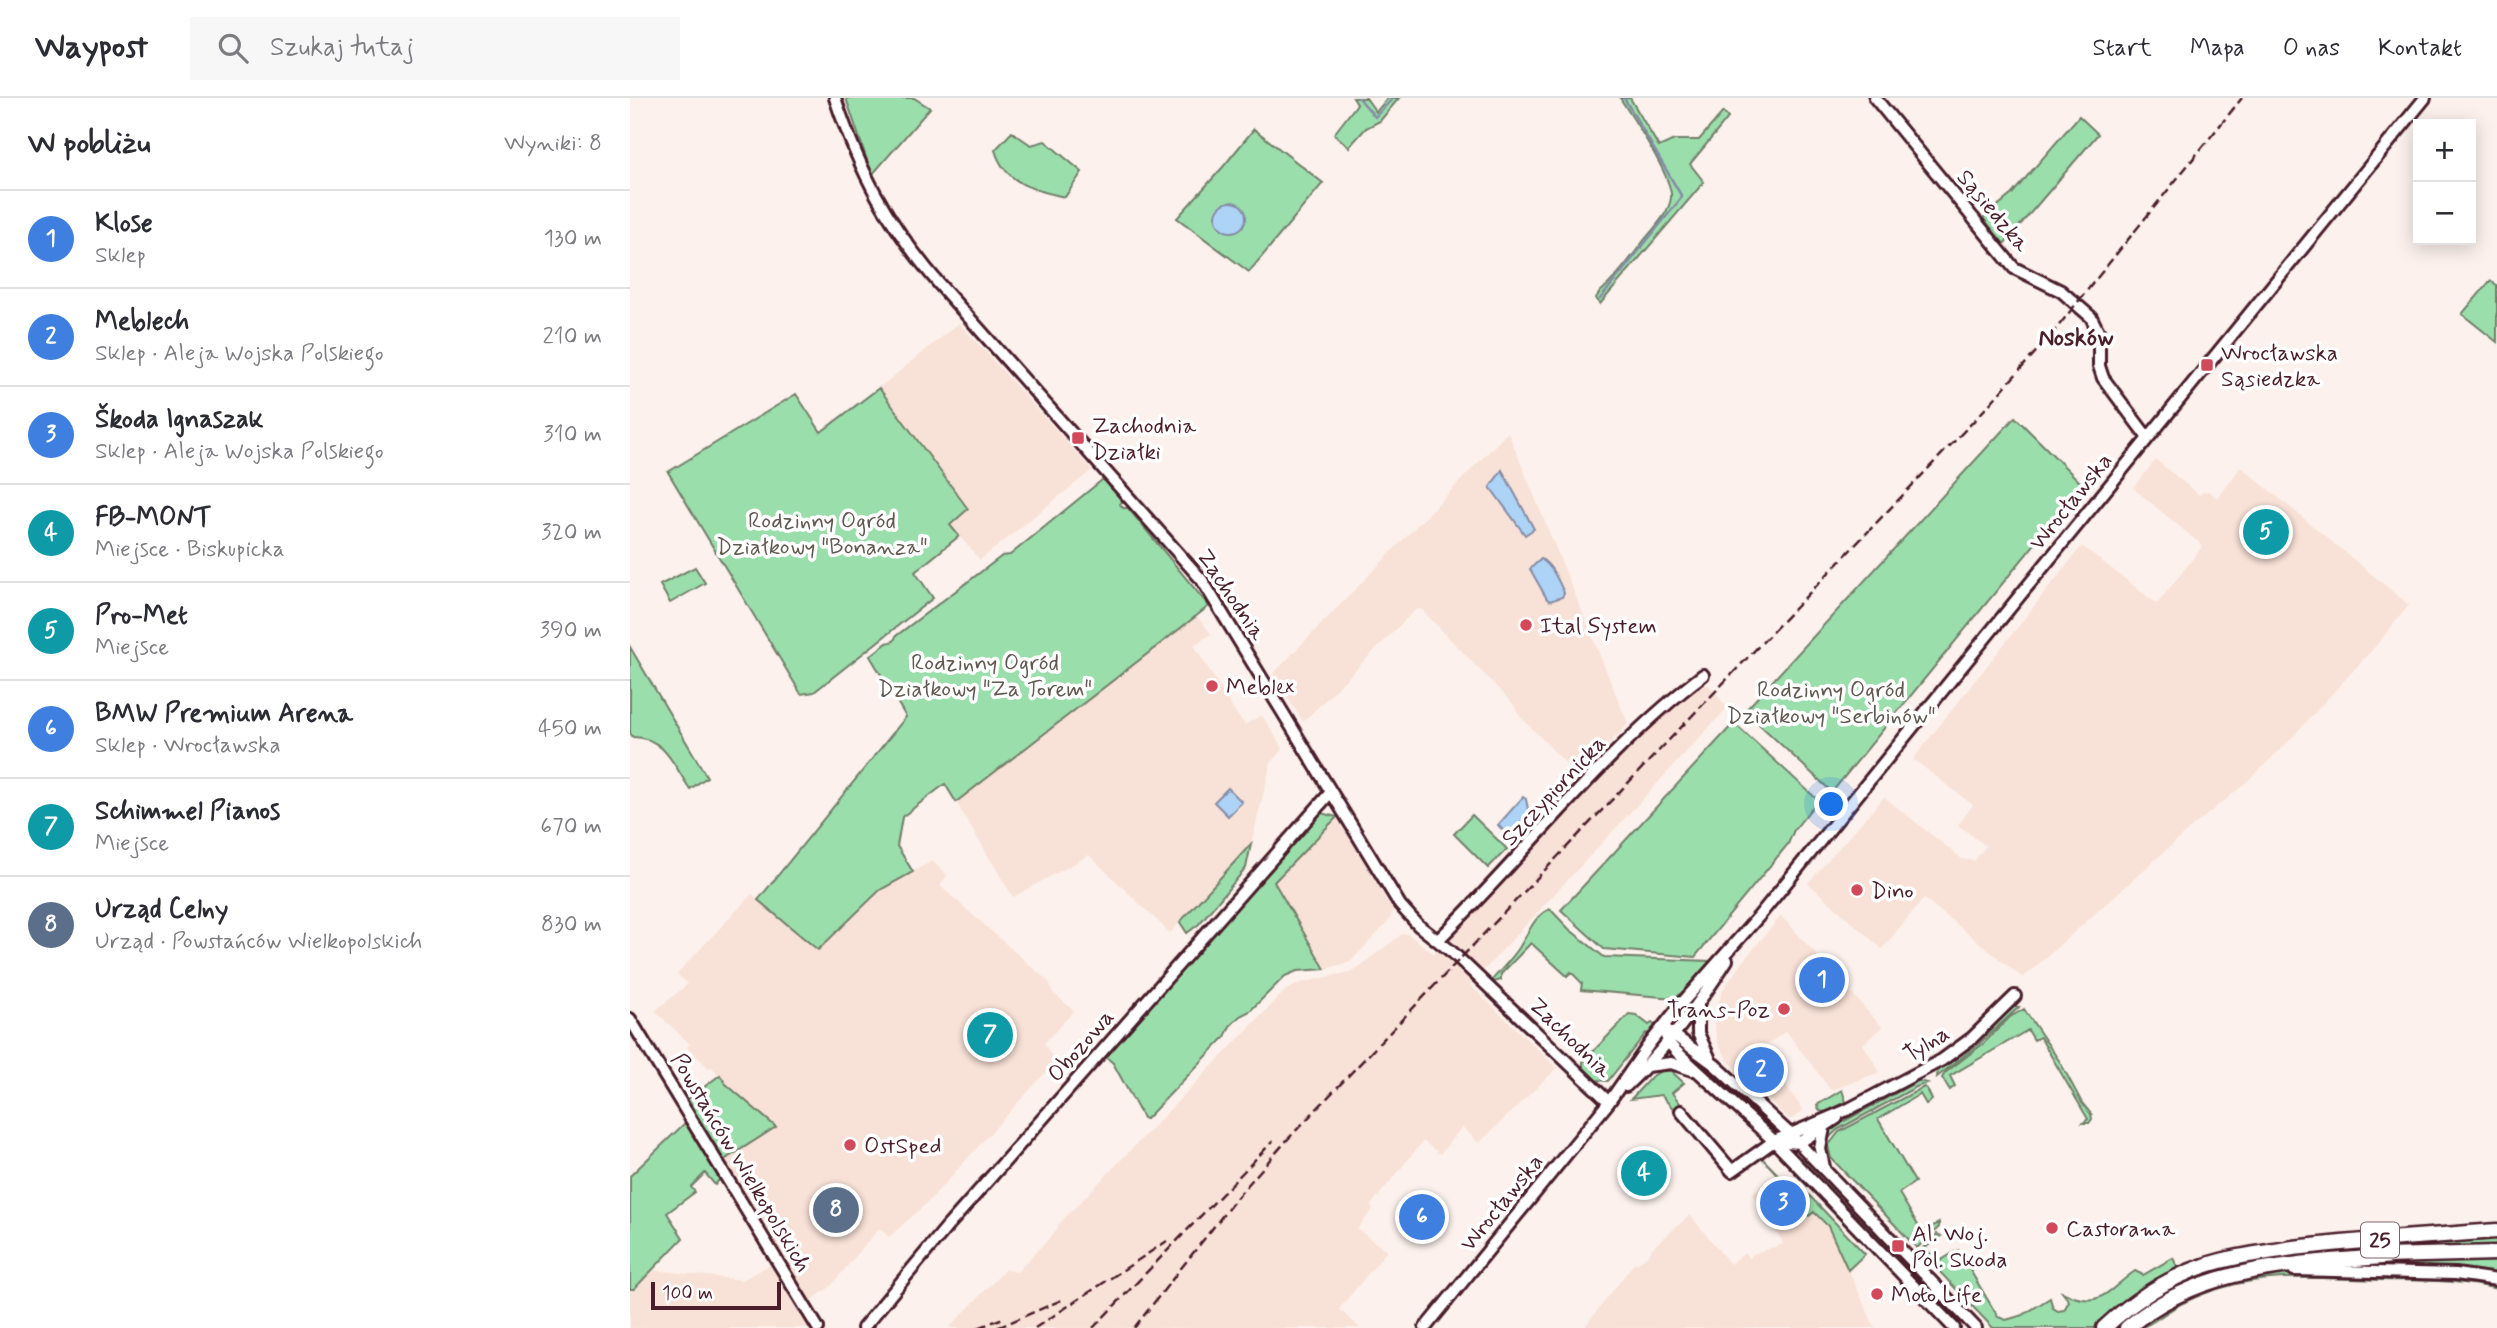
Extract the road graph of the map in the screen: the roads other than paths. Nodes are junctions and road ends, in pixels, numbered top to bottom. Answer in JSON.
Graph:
{"nodes":[{"id":1,"x":835,"y":98,"type":"edge"},
{"id":2,"x":1875,"y":98,"type":"edge"},
{"id":3,"x":2425,"y":98,"type":"edge"},
{"id":4,"x":2148,"y":438,"type":"junction"},
{"id":5,"x":1703,"y":675,"type":"dead end"},
{"id":6,"x":1331,"y":792,"type":"junction"},
{"id":7,"x":1747,"y":930,"type":"junction"},
{"id":8,"x":1438,"y":940,"type":"junction"},
{"id":9,"x":2015,"y":996,"type":"dead end"},
{"id":10,"x":1698,"y":1005,"type":"junction"},
{"id":11,"x":630,"y":1019,"type":"edge"},
{"id":12,"x":1663,"y":1027,"type":"junction"},
{"id":13,"x":1671,"y":1039,"type":"junction"},
{"id":14,"x":1715,"y":1065,"type":"junction"},
{"id":15,"x":1647,"y":1066,"type":"junction"},
{"id":16,"x":1696,"y":1072,"type":"junction"},
{"id":17,"x":1609,"y":1102,"type":"junction"},
{"id":18,"x":1681,"y":1111,"type":"dead end"},
{"id":19,"x":1847,"y":1111,"type":"junction"},
{"id":20,"x":1824,"y":1128,"type":"junction"},
{"id":21,"x":1790,"y":1134,"type":"junction"},
{"id":22,"x":1774,"y":1140,"type":"junction"},
{"id":23,"x":1799,"y":1143,"type":"junction"},
{"id":24,"x":1825,"y":1170,"type":"junction"},
{"id":25,"x":2497,"y":1231,"type":"edge"},
{"id":26,"x":2264,"y":1252,"type":"junction"},
{"id":27,"x":2497,"y":1253,"type":"edge"},
{"id":28,"x":2392,"y":1256,"type":"junction"},
{"id":29,"x":2264,"y":1268,"type":"junction"},
{"id":30,"x":2497,"y":1280,"type":"edge"},
{"id":31,"x":818,"y":1328,"type":"edge"},
{"id":32,"x":863,"y":1328,"type":"edge"},
{"id":33,"x":1425,"y":1328,"type":"edge"},
{"id":34,"x":1954,"y":1328,"type":"edge"},
{"id":35,"x":1976,"y":1328,"type":"edge"},
{"id":36,"x":2104,"y":1328,"type":"edge"},
{"id":37,"x":2127,"y":1328,"type":"edge"}],
"edges":[{"from":1,"to":6,"type":"street","name":"Zachodnia"},
{"from":2,"to":4,"type":"street","name":"Sąsiedzka"},
{"from":3,"to":4,"type":"street","name":"Wrocławska"},
{"from":4,"to":7,"type":"street","name":"Wrocławska"},
{"from":5,"to":8,"type":"street","name":"Szczypiornicka"},
{"from":6,"to":8,"type":"street","name":"Zachodnia"},
{"from":6,"to":32,"type":"street","name":"Obozowa"},
{"from":7,"to":10,"type":"street","name":"Wrocławska"},
{"from":7,"to":12,"type":"street","name":"Wrocławska"},
{"from":8,"to":17,"type":"street","name":"Zachodnia"},
{"from":9,"to":19,"type":"street","name":"Tylna"},
{"from":10,"to":13,"type":"street","name":"Wrocławska"},
{"from":10,"to":14,"type":"street"},
{"from":11,"to":31,"type":"street","name":"Powstańców Wielkopolskich"},
{"from":12,"to":13,"type":"street"},
{"from":12,"to":17,"type":"street","name":"Wrocławska"},
{"from":13,"to":14,"type":"street"},
{"from":13,"to":15,"type":"street","name":"Wrocławska"},
{"from":13,"to":16,"type":"street"},
{"from":14,"to":21,"type":"street"},
{"from":15,"to":16,"type":"street"},
{"from":15,"to":17,"type":"street","name":"Wrocławska"},
{"from":16,"to":22,"type":"street"},
{"from":17,"to":33,"type":"street","name":"Wrocławska"},
{"from":18,"to":22,"type":"street","name":"Tylna"},
{"from":19,"to":20,"type":"street","name":"Tylna"},
{"from":19,"to":21,"type":"street","name":"Tylna"},
{"from":20,"to":23,"type":"street","name":"Tylna"},
{"from":20,"to":24,"type":"street"},
{"from":21,"to":22,"type":"street","name":"Tylna"},
{"from":21,"to":23,"type":"street"},
{"from":22,"to":23,"type":"street"},
{"from":22,"to":34,"type":"street"},
{"from":23,"to":24,"type":"street"},
{"from":24,"to":35,"type":"street"},
{"from":25,"to":26,"type":"main road","number":"25"},
{"from":26,"to":28,"type":"main road"},
{"from":26,"to":36,"type":"main road","number":"25"},
{"from":27,"to":28,"type":"main road","number":"25"},
{"from":28,"to":29,"type":"main road","number":"25"},
{"from":29,"to":30,"type":"street"},
{"from":29,"to":37,"type":"main road","number":"25"}]}
